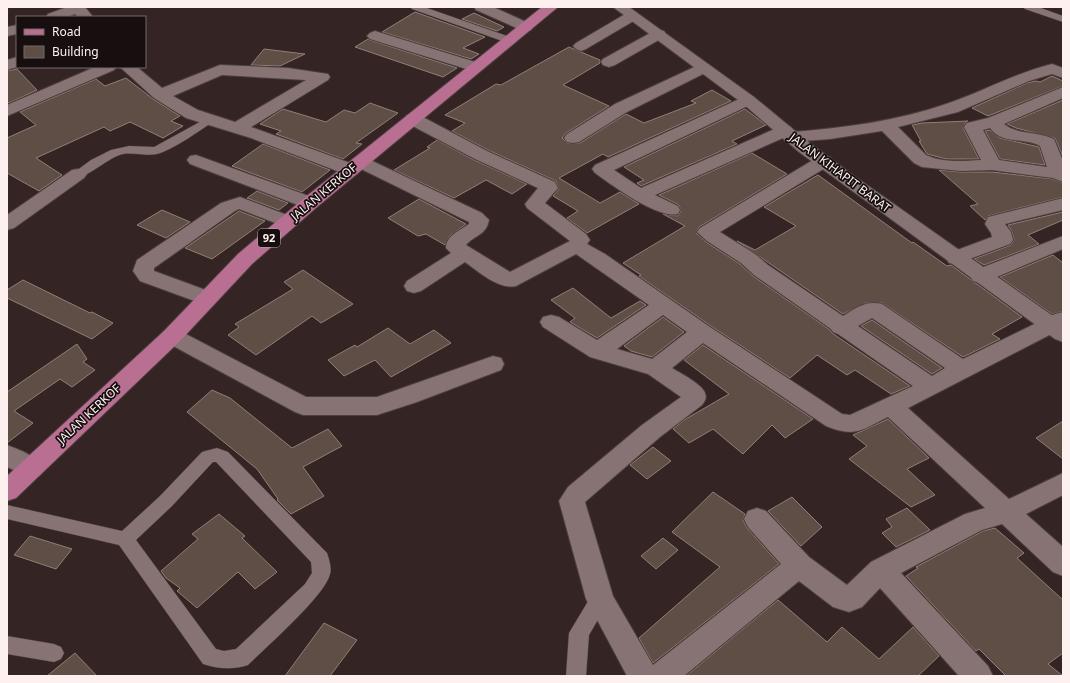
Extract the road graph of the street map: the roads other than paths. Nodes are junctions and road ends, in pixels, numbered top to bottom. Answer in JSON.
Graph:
{"nodes":[{"id":1,"x":416,"y":7,"type":"edge"},
{"id":2,"x":481,"y":7,"type":"edge"},
{"id":3,"x":551,"y":7,"type":"edge"},
{"id":4,"x":1028,"y":7,"type":"edge"},
{"id":5,"x":81,"y":11,"type":"edge"},
{"id":6,"x":626,"y":11,"type":"edge"},
{"id":7,"x":57,"y":16,"type":"edge"},
{"id":8,"x":1063,"y":19,"type":"edge"},
{"id":9,"x":526,"y":27,"type":"junction"},
{"id":10,"x":658,"y":34,"type":"junction"},
{"id":11,"x":375,"y":36,"type":"dead end"},
{"id":12,"x":509,"y":40,"type":"junction"},
{"id":13,"x":581,"y":46,"type":"dead end"},
{"id":14,"x":609,"y":62,"type":"dead end"},
{"id":15,"x":476,"y":67,"type":"junction"},
{"id":16,"x":106,"y":68,"type":"edge"},
{"id":17,"x":129,"y":68,"type":"edge"},
{"id":18,"x":703,"y":68,"type":"junction"},
{"id":19,"x":1063,"y":73,"type":"edge"},
{"id":20,"x":1063,"y":92,"type":"edge"},
{"id":21,"x":160,"y":95,"type":"junction"},
{"id":22,"x":748,"y":100,"type":"junction"},
{"id":23,"x":952,"y":108,"type":"junction"},
{"id":24,"x":7,"y":112,"type":"edge"},
{"id":25,"x":291,"y":112,"type":"dead end"},
{"id":26,"x":413,"y":119,"type":"junction"},
{"id":27,"x":209,"y":120,"type":"junction"},
{"id":28,"x":994,"y":122,"type":"junction"},
{"id":29,"x":886,"y":125,"type":"junction"},
{"id":30,"x":973,"y":127,"type":"junction"},
{"id":31,"x":237,"y":128,"type":"junction"},
{"id":32,"x":257,"y":134,"type":"junction"},
{"id":33,"x":788,"y":134,"type":"junction"},
{"id":34,"x":573,"y":138,"type":"dead end"},
{"id":35,"x":196,"y":160,"type":"dead end"},
{"id":36,"x":824,"y":161,"type":"junction"},
{"id":37,"x":992,"y":165,"type":"junction"},
{"id":38,"x":356,"y":166,"type":"junction"},
{"id":39,"x":78,"y":174,"type":"joint"},
{"id":40,"x":1061,"y":175,"type":"edge"},
{"id":41,"x":640,"y":195,"type":"junction"},
{"id":42,"x":310,"y":203,"type":"junction"},
{"id":43,"x":1063,"y":204,"type":"edge"},
{"id":44,"x":671,"y":210,"type":"dead end"},
{"id":45,"x":288,"y":222,"type":"junction"},
{"id":46,"x":7,"y":224,"type":"edge"},
{"id":47,"x":1063,"y":242,"type":"edge"},
{"id":48,"x":576,"y":246,"type":"junction"},
{"id":49,"x":464,"y":254,"type":"junction"},
{"id":50,"x":956,"y":258,"type":"junction"},
{"id":51,"x":980,"y":276,"type":"junction"},
{"id":52,"x":414,"y":286,"type":"dead end"},
{"id":53,"x":207,"y":298,"type":"junction"},
{"id":54,"x":664,"y":304,"type":"junction"},
{"id":55,"x":551,"y":322,"type":"dead end"},
{"id":56,"x":1059,"y":326,"type":"edge"},
{"id":57,"x":841,"y":327,"type":"junction"},
{"id":58,"x":702,"y":332,"type":"junction"},
{"id":59,"x":172,"y":336,"type":"junction"},
{"id":60,"x":598,"y":351,"type":"junction"},
{"id":61,"x":493,"y":364,"type":"dead end"},
{"id":62,"x":656,"y":368,"type":"junction"},
{"id":63,"x":962,"y":369,"type":"junction"},
{"id":64,"x":931,"y":387,"type":"junction"},
{"id":65,"x":891,"y":406,"type":"junction"},
{"id":66,"x":7,"y":455,"type":"edge"},
{"id":67,"x":31,"y":468,"type":"junction"},
{"id":68,"x":1063,"y":483,"type":"edge"},
{"id":69,"x":7,"y":491,"type":"edge"},
{"id":70,"x":7,"y":512,"type":"edge"},
{"id":71,"x":1006,"y":512,"type":"junction"},
{"id":72,"x":757,"y":519,"type":"dead end"},
{"id":73,"x":125,"y":539,"type":"junction"},
{"id":74,"x":1063,"y":564,"type":"edge"},
{"id":75,"x":799,"y":565,"type":"junction"},
{"id":76,"x":881,"y":570,"type":"junction"},
{"id":77,"x":600,"y":599,"type":"junction"},
{"id":78,"x":7,"y":645,"type":"edge"},
{"id":79,"x":54,"y":653,"type":"dead end"},
{"id":80,"x":576,"y":676,"type":"edge"},
{"id":81,"x":643,"y":676,"type":"edge"},
{"id":82,"x":662,"y":676,"type":"edge"},
{"id":83,"x":978,"y":676,"type":"edge"}],
"edges":[{"from":1,"to":12,"type":"lane"},
{"from":2,"to":9,"type":"street"},
{"from":3,"to":9,"type":"main road","name":"JALAN KERKOF","number":"92"},
{"from":4,"to":8,"type":"lane"},
{"from":5,"to":7,"type":"street"},
{"from":6,"to":10,"type":"street","name":"JALAN KIHAPIT BARAT"},
{"from":6,"to":13,"type":"street"},
{"from":9,"to":12,"type":"main road","name":"JALAN KERKOF","number":"92"},
{"from":10,"to":14,"type":"street"},
{"from":10,"to":18,"type":"street","name":"JALAN KIHAPIT BARAT"},
{"from":11,"to":15,"type":"street"},
{"from":12,"to":15,"type":"main road","name":"JALAN KERKOF","number":"92"},
{"from":15,"to":26,"type":"main road","name":"JALAN KERKOF","number":"92"},
{"from":16,"to":24,"type":"street"},
{"from":17,"to":21,"type":"street"},
{"from":18,"to":22,"type":"street","name":"JALAN KIHAPIT BARAT"},
{"from":18,"to":34,"type":"street"},
{"from":19,"to":23,"type":"street"},
{"from":20,"to":28,"type":"street"},
{"from":21,"to":27,"type":"street"},
{"from":21,"to":31,"type":"street"},
{"from":22,"to":33,"type":"street","name":"JALAN KIHAPIT BARAT"},
{"from":22,"to":41,"type":"street"},
{"from":23,"to":29,"type":"street"},
{"from":23,"to":30,"type":"street"},
{"from":25,"to":32,"type":"street"},
{"from":26,"to":38,"type":"main road","name":"JALAN KERKOF","number":"92"},
{"from":26,"to":48,"type":"street"},
{"from":27,"to":31,"type":"street"},
{"from":27,"to":39,"type":"lane"},
{"from":28,"to":30,"type":"street"},
{"from":28,"to":40,"type":"street"},
{"from":29,"to":33,"type":"street"},
{"from":29,"to":37,"type":"street"},
{"from":30,"to":37,"type":"street"},
{"from":31,"to":32,"type":"street"},
{"from":32,"to":38,"type":"street"},
{"from":33,"to":36,"type":"street","name":"JALAN KIHAPIT BARAT"},
{"from":33,"to":41,"type":"street"},
{"from":35,"to":42,"type":"street"},
{"from":36,"to":50,"type":"street","name":"JALAN KIHAPIT BARAT"},
{"from":36,"to":57,"type":"street"},
{"from":37,"to":40,"type":"street"},
{"from":38,"to":42,"type":"main road","name":"JALAN KERKOF","number":"92"},
{"from":38,"to":49,"type":"street"},
{"from":39,"to":46,"type":"street"},
{"from":41,"to":44,"type":"street"},
{"from":42,"to":45,"type":"main road","name":"JALAN KERKOF","number":"92"},
{"from":43,"to":50,"type":"street"},
{"from":45,"to":53,"type":"main road","name":"JALAN KERKOF","number":"92"},
{"from":45,"to":53,"type":"street"},
{"from":47,"to":51,"type":"street"},
{"from":48,"to":49,"type":"street"},
{"from":48,"to":54,"type":"street"},
{"from":49,"to":52,"type":"street"},
{"from":50,"to":51,"type":"street","name":"JALAN KIHAPIT BARAT"},
{"from":51,"to":56,"type":"street","name":"JALAN KIHAPIT BARAT"},
{"from":53,"to":59,"type":"main road","name":"JALAN KERKOF","number":"92"},
{"from":54,"to":58,"type":"street"},
{"from":54,"to":60,"type":"street"},
{"from":55,"to":60,"type":"street"},
{"from":56,"to":63,"type":"street"},
{"from":57,"to":63,"type":"street"},
{"from":57,"to":64,"type":"street"},
{"from":58,"to":62,"type":"street"},
{"from":58,"to":65,"type":"street"},
{"from":59,"to":61,"type":"street"},
{"from":59,"to":67,"type":"main road","name":"JALAN KERKOF","number":"92"},
{"from":60,"to":62,"type":"street"},
{"from":62,"to":77,"type":"street"},
{"from":63,"to":64,"type":"street"},
{"from":64,"to":65,"type":"street"},
{"from":65,"to":71,"type":"street"},
{"from":66,"to":67,"type":"street"},
{"from":67,"to":69,"type":"main road","name":"JALAN KERKOF","number":"92"},
{"from":68,"to":71,"type":"street"},
{"from":70,"to":73,"type":"lane"},
{"from":71,"to":74,"type":"street"},
{"from":71,"to":76,"type":"street"},
{"from":72,"to":75,"type":"street"},
{"from":73,"to":73,"type":"lane"},
{"from":75,"to":76,"type":"street"},
{"from":75,"to":82,"type":"street"},
{"from":76,"to":83,"type":"street"},
{"from":77,"to":80,"type":"lane"},
{"from":77,"to":81,"type":"street"},
{"from":78,"to":79,"type":"lane"}]}
